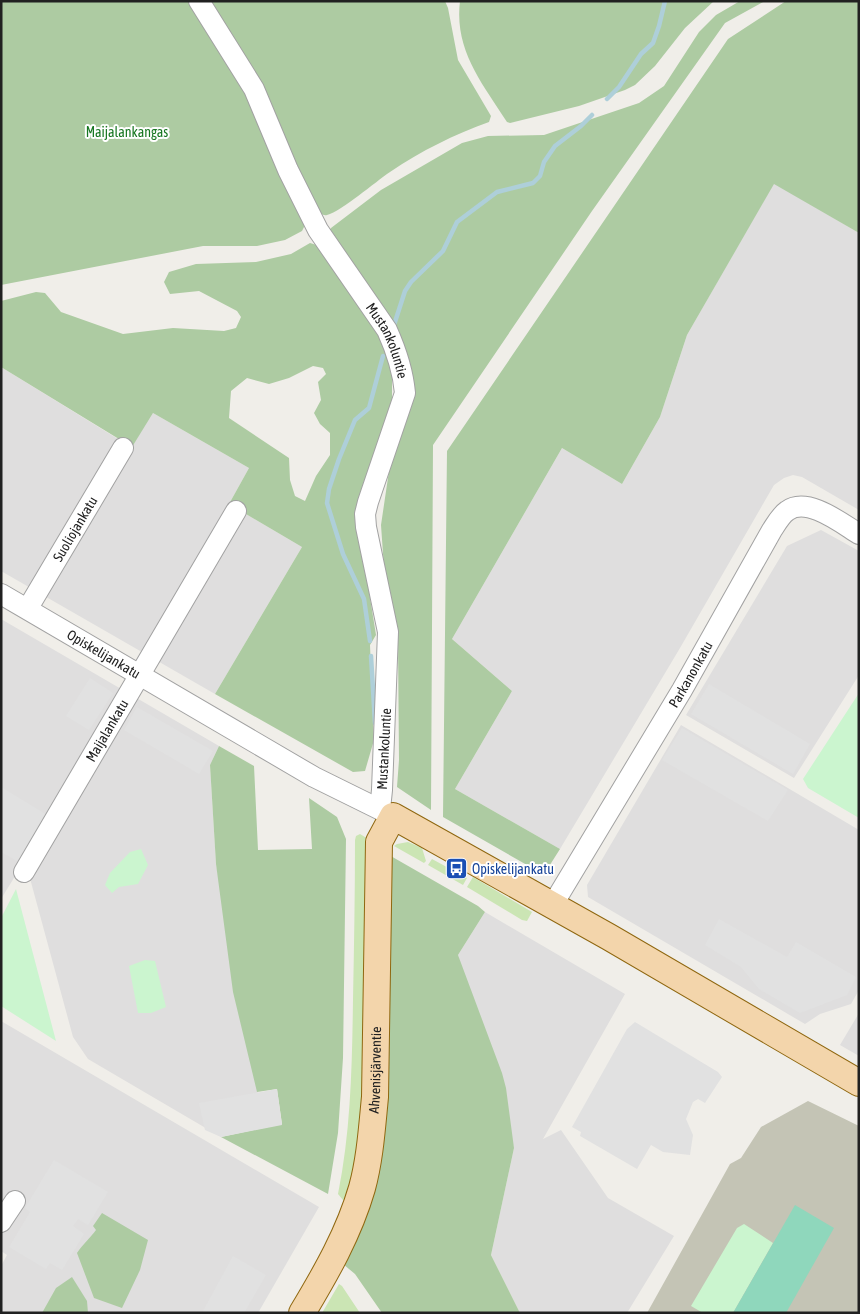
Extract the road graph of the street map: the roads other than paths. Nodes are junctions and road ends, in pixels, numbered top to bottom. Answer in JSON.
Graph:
{"nodes":[{"id":1,"x":198,"y":1,"type":"edge"},
{"id":2,"x":123,"y":448,"type":"dead end"},
{"id":3,"x":236,"y":511,"type":"dead end"},
{"id":4,"x":859,"y":534,"type":"edge"},
{"id":5,"x":1,"y":594,"type":"edge"},
{"id":6,"x":28,"y":608,"type":"junction"},
{"id":7,"x":140,"y":674,"type":"junction"},
{"id":8,"x":387,"y":812,"type":"junction"},
{"id":9,"x":24,"y":872,"type":"dead end"},
{"id":10,"x":552,"y":906,"type":"junction"},
{"id":11,"x":859,"y":1083,"type":"edge"},
{"id":12,"x":15,"y":1201,"type":"dead end"},
{"id":13,"x":1,"y":1222,"type":"edge"},
{"id":14,"x":302,"y":1313,"type":"edge"}],
"edges":[{"from":1,"to":8,"type":"street","name":"Mustankoluntie"},
{"from":2,"to":6,"type":"street","name":"Suoliojankatu"},
{"from":3,"to":7,"type":"street","name":"Maijalankatu"},
{"from":4,"to":10,"type":"street","name":"Parkanonkatu"},
{"from":5,"to":6,"type":"street","name":"Opiskelijankatu"},
{"from":6,"to":7,"type":"street","name":"Opiskelijankatu"},
{"from":7,"to":8,"type":"street","name":"Opiskelijankatu"},
{"from":7,"to":9,"type":"street","name":"Maijalankatu"},
{"from":8,"to":10,"type":"main road","name":"Opiskelijankatu"},
{"from":8,"to":14,"type":"main road","name":"Ahvenisjärventie"},
{"from":10,"to":11,"type":"main road","name":"Opiskelijankatu"},
{"from":12,"to":13,"type":"street"}]}
